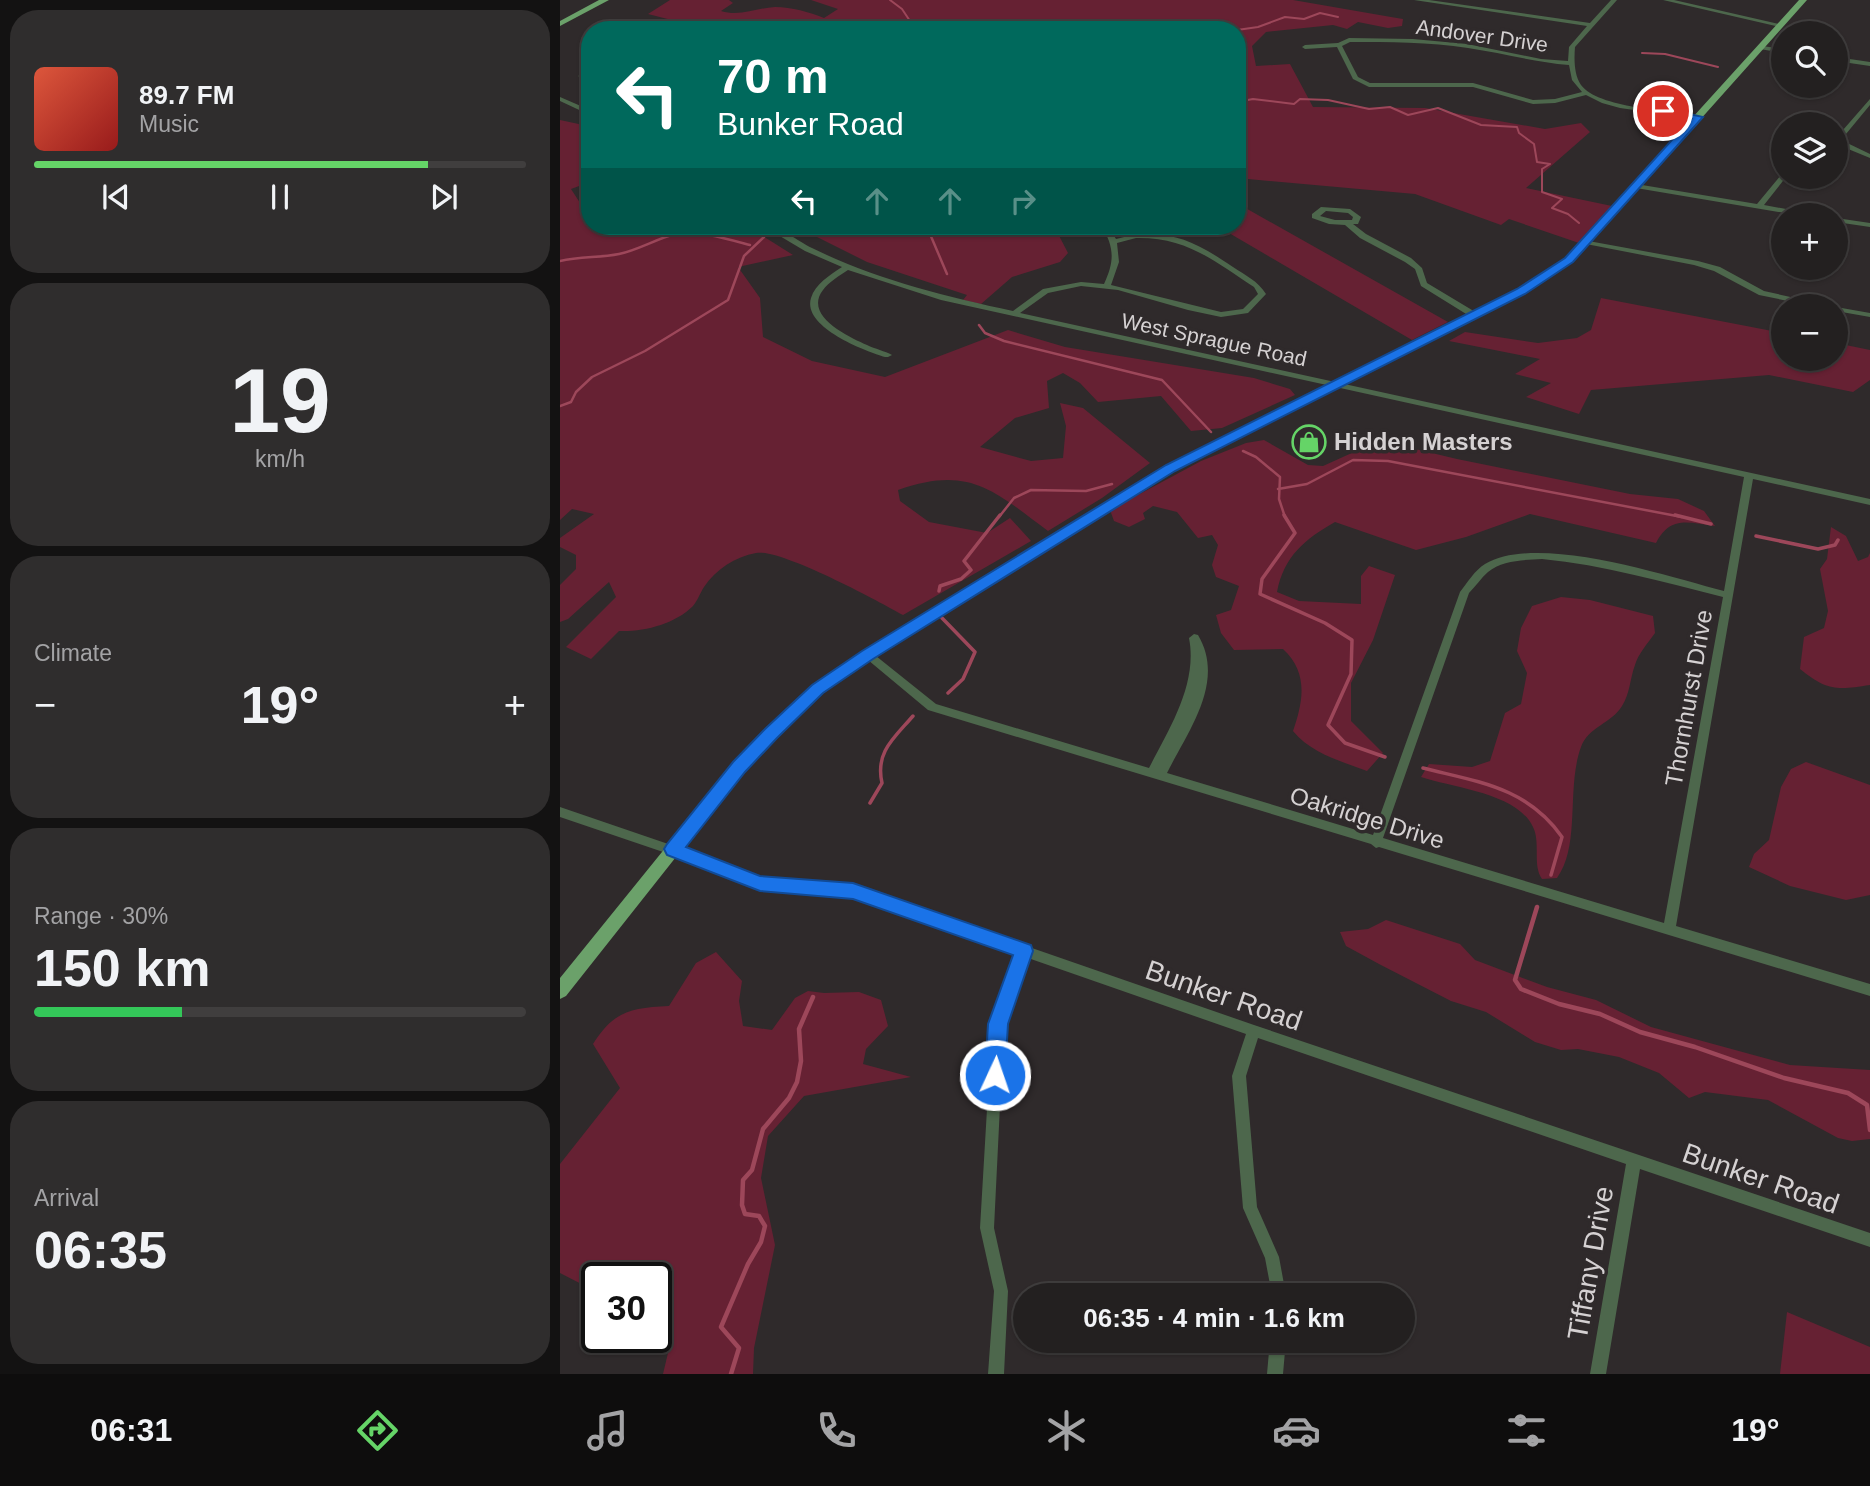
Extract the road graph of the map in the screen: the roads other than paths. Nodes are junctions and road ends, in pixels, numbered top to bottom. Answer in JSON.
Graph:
{"nodes":[{"id":1,"x":605,"y":0,"type":"edge"},
{"id":2,"x":1417,"y":0,"type":"edge"},
{"id":3,"x":1614,"y":0,"type":"edge"},
{"id":4,"x":1666,"y":0,"type":"edge"},
{"id":5,"x":1803,"y":0,"type":"edge"},
{"id":6,"x":1784,"y":21,"type":"edge"},
{"id":7,"x":1771,"y":23,"type":"edge"},
{"id":8,"x":560,"y":24,"type":"edge"},
{"id":9,"x":1591,"y":25,"type":"junction"},
{"id":10,"x":1771,"y":36,"type":"edge"},
{"id":11,"x":1339,"y":45,"type":"junction"},
{"id":12,"x":1305,"y":47,"type":"dead end"},
{"id":13,"x":1762,"y":48,"type":"junction"},
{"id":14,"x":1771,"y":49,"type":"edge"},
{"id":15,"x":1848,"y":61,"type":"edge"},
{"id":16,"x":1572,"y":63,"type":"junction"},
{"id":17,"x":1870,"y":64,"type":"edge"},
{"id":18,"x":1586,"y":93,"type":"junction"},
{"id":19,"x":560,"y":99,"type":"edge"},
{"id":20,"x":1868,"y":106,"type":"edge"},
{"id":21,"x":581,"y":109,"type":"edge"},
{"id":22,"x":1698,"y":117,"type":"junction"},
{"id":23,"x":1848,"y":128,"type":"edge"},
{"id":24,"x":1848,"y":147,"type":"edge"},
{"id":25,"x":1870,"y":156,"type":"edge"},
{"id":26,"x":1636,"y":186,"type":"junction"},
{"id":27,"x":1773,"y":189,"type":"edge"},
{"id":28,"x":1759,"y":207,"type":"junction"},
{"id":29,"x":1771,"y":209,"type":"edge"},
{"id":30,"x":1848,"y":222,"type":"edge"},
{"id":31,"x":1347,"y":223,"type":"junction"},
{"id":32,"x":1870,"y":225,"type":"edge"},
{"id":33,"x":780,"y":235,"type":"edge"},
{"id":34,"x":1111,"y":235,"type":"edge"},
{"id":35,"x":1115,"y":241,"type":"junction"},
{"id":36,"x":1586,"y":242,"type":"junction"},
{"id":37,"x":849,"y":266,"type":"junction"},
{"id":38,"x":1108,"y":284,"type":"junction"},
{"id":39,"x":1771,"y":295,"type":"edge"},
{"id":40,"x":1848,"y":311,"type":"edge"},
{"id":41,"x":1014,"y":314,"type":"junction"},
{"id":42,"x":1474,"y":315,"type":"junction"},
{"id":43,"x":1870,"y":315,"type":"edge"},
{"id":44,"x":888,"y":355,"type":"dead end"},
{"id":45,"x":1336,"y":384,"type":"junction"},
{"id":46,"x":1749,"y":475,"type":"junction"},
{"id":47,"x":1870,"y":502,"type":"edge"},
{"id":48,"x":1728,"y":595,"type":"junction"},
{"id":49,"x":867,"y":655,"type":"junction"},
{"id":50,"x":1155,"y":775,"type":"junction"},
{"id":51,"x":560,"y":812,"type":"edge"},
{"id":52,"x":1376,"y":843,"type":"junction"},
{"id":53,"x":673,"y":849,"type":"junction"},
{"id":54,"x":1669,"y":929,"type":"junction"},
{"id":55,"x":1024,"y":951,"type":"junction"},
{"id":56,"x":1870,"y":990,"type":"edge"},
{"id":57,"x":560,"y":991,"type":"edge"},
{"id":58,"x":1254,"y":1031,"type":"junction"},
{"id":59,"x":1634,"y":1160,"type":"junction"},
{"id":60,"x":1870,"y":1240,"type":"edge"},
{"id":61,"x":1277,"y":1283,"type":"edge"},
{"id":62,"x":1277,"y":1353,"type":"edge"},
{"id":63,"x":996,"y":1374,"type":"edge"},
{"id":64,"x":1275,"y":1374,"type":"edge"},
{"id":65,"x":1598,"y":1374,"type":"edge"}],
"edges":[{"from":1,"to":8,"type":"main road"},
{"from":2,"to":9,"type":"street"},
{"from":3,"to":9,"type":"street"},
{"from":4,"to":7,"type":"street"},
{"from":5,"to":6,"type":"main road"},
{"from":9,"to":16,"type":"street"},
{"from":10,"to":13,"type":"main road"},
{"from":11,"to":12,"type":"street","name":"Andover Drive"},
{"from":11,"to":16,"type":"street","name":"Andover Drive"},
{"from":11,"to":18,"type":"street"},
{"from":13,"to":14,"type":"street"},
{"from":13,"to":22,"type":"main road"},
{"from":15,"to":17,"type":"street"},
{"from":16,"to":18,"type":"street"},
{"from":18,"to":22,"type":"street"},
{"from":19,"to":21,"type":"street"},
{"from":20,"to":23,"type":"street"},
{"from":22,"to":26,"type":"main road"},
{"from":24,"to":25,"type":"street"},
{"from":26,"to":28,"type":"street"},
{"from":26,"to":36,"type":"main road"},
{"from":27,"to":28,"type":"street"},
{"from":28,"to":29,"type":"street"},
{"from":30,"to":32,"type":"street"},
{"from":31,"to":31,"type":"street"},
{"from":31,"to":42,"type":"street"},
{"from":33,"to":37,"type":"street","name":"West Sprague Road"},
{"from":34,"to":35,"type":"street"},
{"from":35,"to":38,"type":"street"},
{"from":35,"to":38,"type":"street"},
{"from":36,"to":39,"type":"street"},
{"from":36,"to":42,"type":"main road"},
{"from":37,"to":41,"type":"street","name":"West Sprague Road"},
{"from":37,"to":44,"type":"street"},
{"from":38,"to":41,"type":"street"},
{"from":40,"to":43,"type":"street"},
{"from":41,"to":45,"type":"street","name":"West Sprague Road"},
{"from":42,"to":45,"type":"main road"},
{"from":45,"to":46,"type":"street","name":"West Sprague Road"},
{"from":45,"to":49,"type":"main road"},
{"from":46,"to":47,"type":"street","name":"West Sprague Road"},
{"from":46,"to":48,"type":"street","name":"Thornhurst Drive"},
{"from":48,"to":52,"type":"street"},
{"from":48,"to":54,"type":"street","name":"Thornhurst Drive"},
{"from":49,"to":50,"type":"street","name":"Oakridge Drive"},
{"from":49,"to":53,"type":"main road"},
{"from":50,"to":50,"type":"street"},
{"from":50,"to":52,"type":"street","name":"Oakridge Drive"},
{"from":51,"to":53,"type":"street","name":"Bunker Road"},
{"from":52,"to":54,"type":"street","name":"Oakridge Drive"},
{"from":53,"to":55,"type":"street","name":"Bunker Road"},
{"from":53,"to":57,"type":"main road"},
{"from":54,"to":56,"type":"street","name":"Oakridge Drive"},
{"from":55,"to":58,"type":"street","name":"Bunker Road"},
{"from":55,"to":63,"type":"street"},
{"from":58,"to":59,"type":"street","name":"Bunker Road"},
{"from":58,"to":61,"type":"street"},
{"from":59,"to":60,"type":"street","name":"Bunker Road"},
{"from":59,"to":65,"type":"street","name":"Tiffany Drive"},
{"from":62,"to":64,"type":"street"}]}
